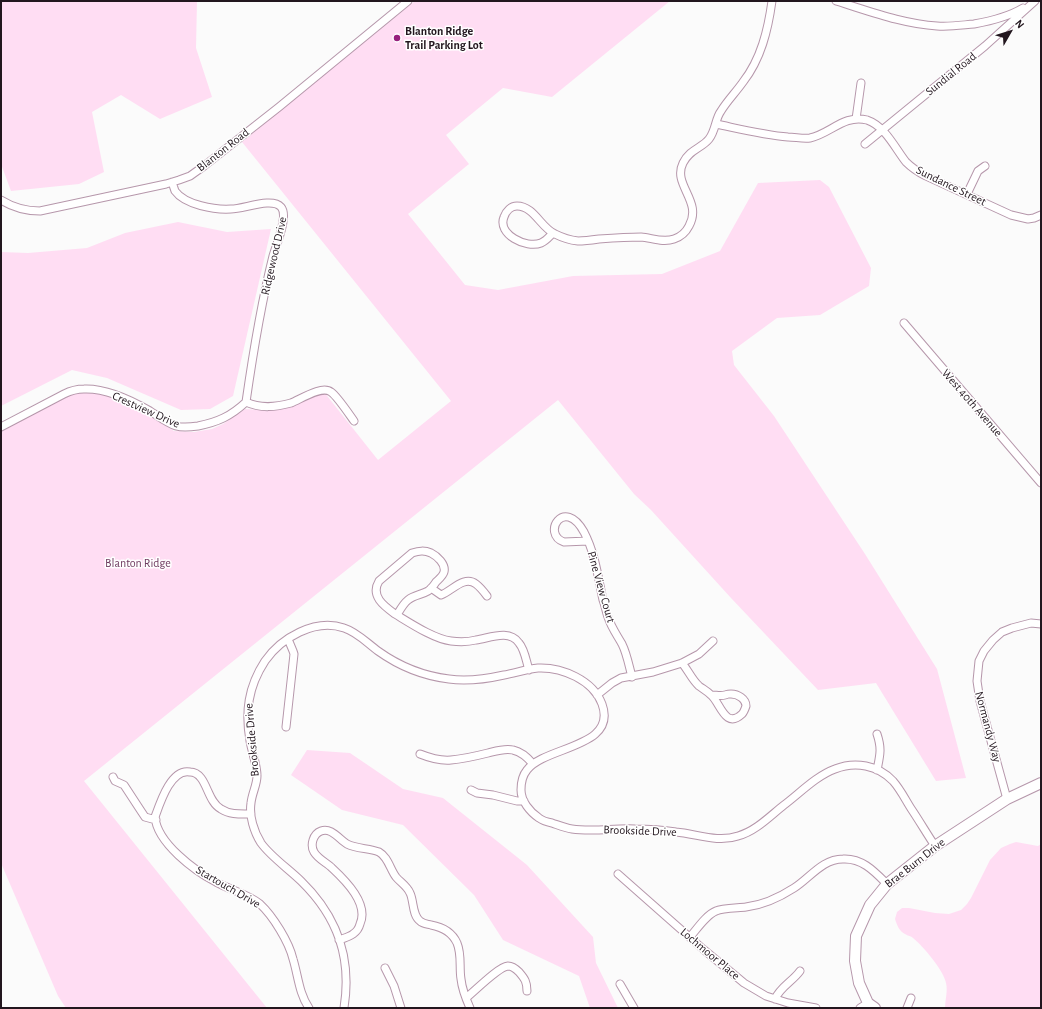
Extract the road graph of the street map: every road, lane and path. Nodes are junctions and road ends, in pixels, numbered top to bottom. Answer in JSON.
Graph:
{"nodes":[{"id":1,"x":408,"y":1,"type":"edge"},
{"id":2,"x":772,"y":1,"type":"edge"},
{"id":3,"x":836,"y":1,"type":"edge"},
{"id":4,"x":1036,"y":1,"type":"edge"},
{"id":5,"x":861,"y":83,"type":"dead end"},
{"id":6,"x":856,"y":119,"type":"junction"},
{"id":7,"x":716,"y":124,"type":"junction"},
{"id":8,"x":882,"y":130,"type":"junction"},
{"id":9,"x":865,"y":144,"type":"dead end"},
{"id":10,"x":985,"y":166,"type":"dead end"},
{"id":11,"x":172,"y":182,"type":"junction"},
{"id":12,"x":967,"y":194,"type":"junction"},
{"id":13,"x":1,"y":200,"type":"edge"},
{"id":14,"x":1041,"y":216,"type":"edge"},
{"id":15,"x":553,"y":233,"type":"junction"},
{"id":16,"x":904,"y":323,"type":"dead end"},
{"id":17,"x":246,"y":402,"type":"junction"},
{"id":18,"x":354,"y":421,"type":"dead end"},
{"id":19,"x":1,"y":427,"type":"edge"},
{"id":20,"x":1041,"y":483,"type":"edge"},
{"id":21,"x":588,"y":541,"type":"junction"},
{"id":22,"x":431,"y":588,"type":"junction"},
{"id":23,"x":487,"y":596,"type":"dead end"},
{"id":24,"x":397,"y":615,"type":"junction"},
{"id":25,"x":1041,"y":624,"type":"edge"},
{"id":26,"x":288,"y":639,"type":"junction"},
{"id":27,"x":713,"y":641,"type":"dead end"},
{"id":28,"x":682,"y":663,"type":"junction"},
{"id":29,"x":528,"y":670,"type":"junction"},
{"id":30,"x":632,"y":677,"type":"junction"},
{"id":31,"x":597,"y":695,"type":"junction"},
{"id":32,"x":712,"y":695,"type":"junction"},
{"id":33,"x":286,"y":727,"type":"dead end"},
{"id":34,"x":877,"y":734,"type":"dead end"},
{"id":35,"x":420,"y":754,"type":"dead end"},
{"id":36,"x":533,"y":764,"type":"junction"},
{"id":37,"x":877,"y":770,"type":"junction"},
{"id":38,"x":113,"y":777,"type":"dead end"},
{"id":39,"x":1041,"y":783,"type":"edge"},
{"id":40,"x":471,"y":790,"type":"dead end"},
{"id":41,"x":1007,"y":799,"type":"junction"},
{"id":42,"x":524,"y":801,"type":"junction"},
{"id":43,"x":251,"y":814,"type":"junction"},
{"id":44,"x":156,"y":820,"type":"junction"},
{"id":45,"x":935,"y":846,"type":"junction"},
{"id":46,"x":618,"y":874,"type":"dead end"},
{"id":47,"x":887,"y":884,"type":"junction"},
{"id":48,"x":690,"y":937,"type":"junction"},
{"id":49,"x":339,"y":940,"type":"junction"},
{"id":50,"x":385,"y":968,"type":"dead end"},
{"id":51,"x":800,"y":971,"type":"dead end"},
{"id":52,"x":620,"y":984,"type":"dead end"},
{"id":53,"x":528,"y":991,"type":"dead end"},
{"id":54,"x":466,"y":998,"type":"junction"},
{"id":55,"x":911,"y":998,"type":"dead end"},
{"id":56,"x":775,"y":999,"type":"junction"},
{"id":57,"x":868,"y":1006,"type":"edge"},
{"id":58,"x":309,"y":1008,"type":"edge"},
{"id":59,"x":344,"y":1008,"type":"edge"},
{"id":60,"x":402,"y":1008,"type":"edge"},
{"id":61,"x":470,"y":1008,"type":"edge"},
{"id":62,"x":634,"y":1008,"type":"edge"},
{"id":63,"x":816,"y":1008,"type":"edge"},
{"id":64,"x":907,"y":1008,"type":"edge"}],
"edges":[{"from":1,"to":11,"type":"street","name":"Blanton Road"},
{"from":2,"to":7,"type":"street"},
{"from":3,"to":4,"type":"street"},
{"from":4,"to":8,"type":"street","name":"Sundial Road"},
{"from":5,"to":6,"type":"street"},
{"from":6,"to":7,"type":"street"},
{"from":6,"to":8,"type":"street","name":"Sundance Street"},
{"from":7,"to":15,"type":"street"},
{"from":8,"to":9,"type":"street","name":"Sundial Road"},
{"from":8,"to":12,"type":"street","name":"Sundance Street"},
{"from":10,"to":12,"type":"street"},
{"from":11,"to":13,"type":"street","name":"Blanton Road"},
{"from":11,"to":17,"type":"street","name":"Ridgewood Drive"},
{"from":12,"to":14,"type":"street","name":"Sundance Street"},
{"from":15,"to":15,"type":"street"},
{"from":16,"to":20,"type":"street","name":"West 40th Avenue"},
{"from":17,"to":18,"type":"street"},
{"from":17,"to":19,"type":"street","name":"Crestview Drive"},
{"from":21,"to":21,"type":"street","name":"Pine View Court"},
{"from":21,"to":30,"type":"street","name":"Pine View Court"},
{"from":22,"to":23,"type":"street"},
{"from":22,"to":24,"type":"street"},
{"from":22,"to":24,"type":"street"},
{"from":24,"to":29,"type":"street"},
{"from":25,"to":41,"type":"street","name":"Normandy Way"},
{"from":26,"to":29,"type":"street","name":"Brookside Drive"},
{"from":26,"to":33,"type":"street"},
{"from":26,"to":43,"type":"street","name":"Brookside Drive"},
{"from":27,"to":28,"type":"street"},
{"from":28,"to":30,"type":"street"},
{"from":28,"to":32,"type":"street"},
{"from":29,"to":31,"type":"street","name":"Brookside Drive"},
{"from":30,"to":31,"type":"street"},
{"from":31,"to":36,"type":"street","name":"Brookside Drive"},
{"from":32,"to":32,"type":"street"},
{"from":34,"to":37,"type":"street"},
{"from":35,"to":36,"type":"street"},
{"from":36,"to":42,"type":"street"},
{"from":37,"to":42,"type":"street","name":"Brookside Drive"},
{"from":37,"to":45,"type":"street","name":"Brookside Drive"},
{"from":38,"to":44,"type":"street"},
{"from":39,"to":41,"type":"street","name":"Brae Burn Drive"},
{"from":40,"to":42,"type":"street"},
{"from":41,"to":45,"type":"street","name":"Brae Burn Drive"},
{"from":43,"to":44,"type":"street"},
{"from":43,"to":49,"type":"street","name":"Brookside Drive"},
{"from":44,"to":58,"type":"street","name":"Startouch Drive"},
{"from":45,"to":47,"type":"street","name":"Brae Burn Drive"},
{"from":46,"to":48,"type":"street","name":"Lochmoor Place"},
{"from":47,"to":48,"type":"street"},
{"from":47,"to":57,"type":"street","name":"Brae Burn Drive"},
{"from":48,"to":56,"type":"street","name":"Lochmoor Place"},
{"from":49,"to":54,"type":"street"},
{"from":49,"to":59,"type":"street","name":"Brookside Drive"},
{"from":50,"to":60,"type":"street"},
{"from":51,"to":56,"type":"street"},
{"from":52,"to":62,"type":"street"},
{"from":53,"to":54,"type":"street"},
{"from":54,"to":61,"type":"street"},
{"from":55,"to":64,"type":"street"},
{"from":56,"to":63,"type":"street","name":"Lochmoor Place"}]}
